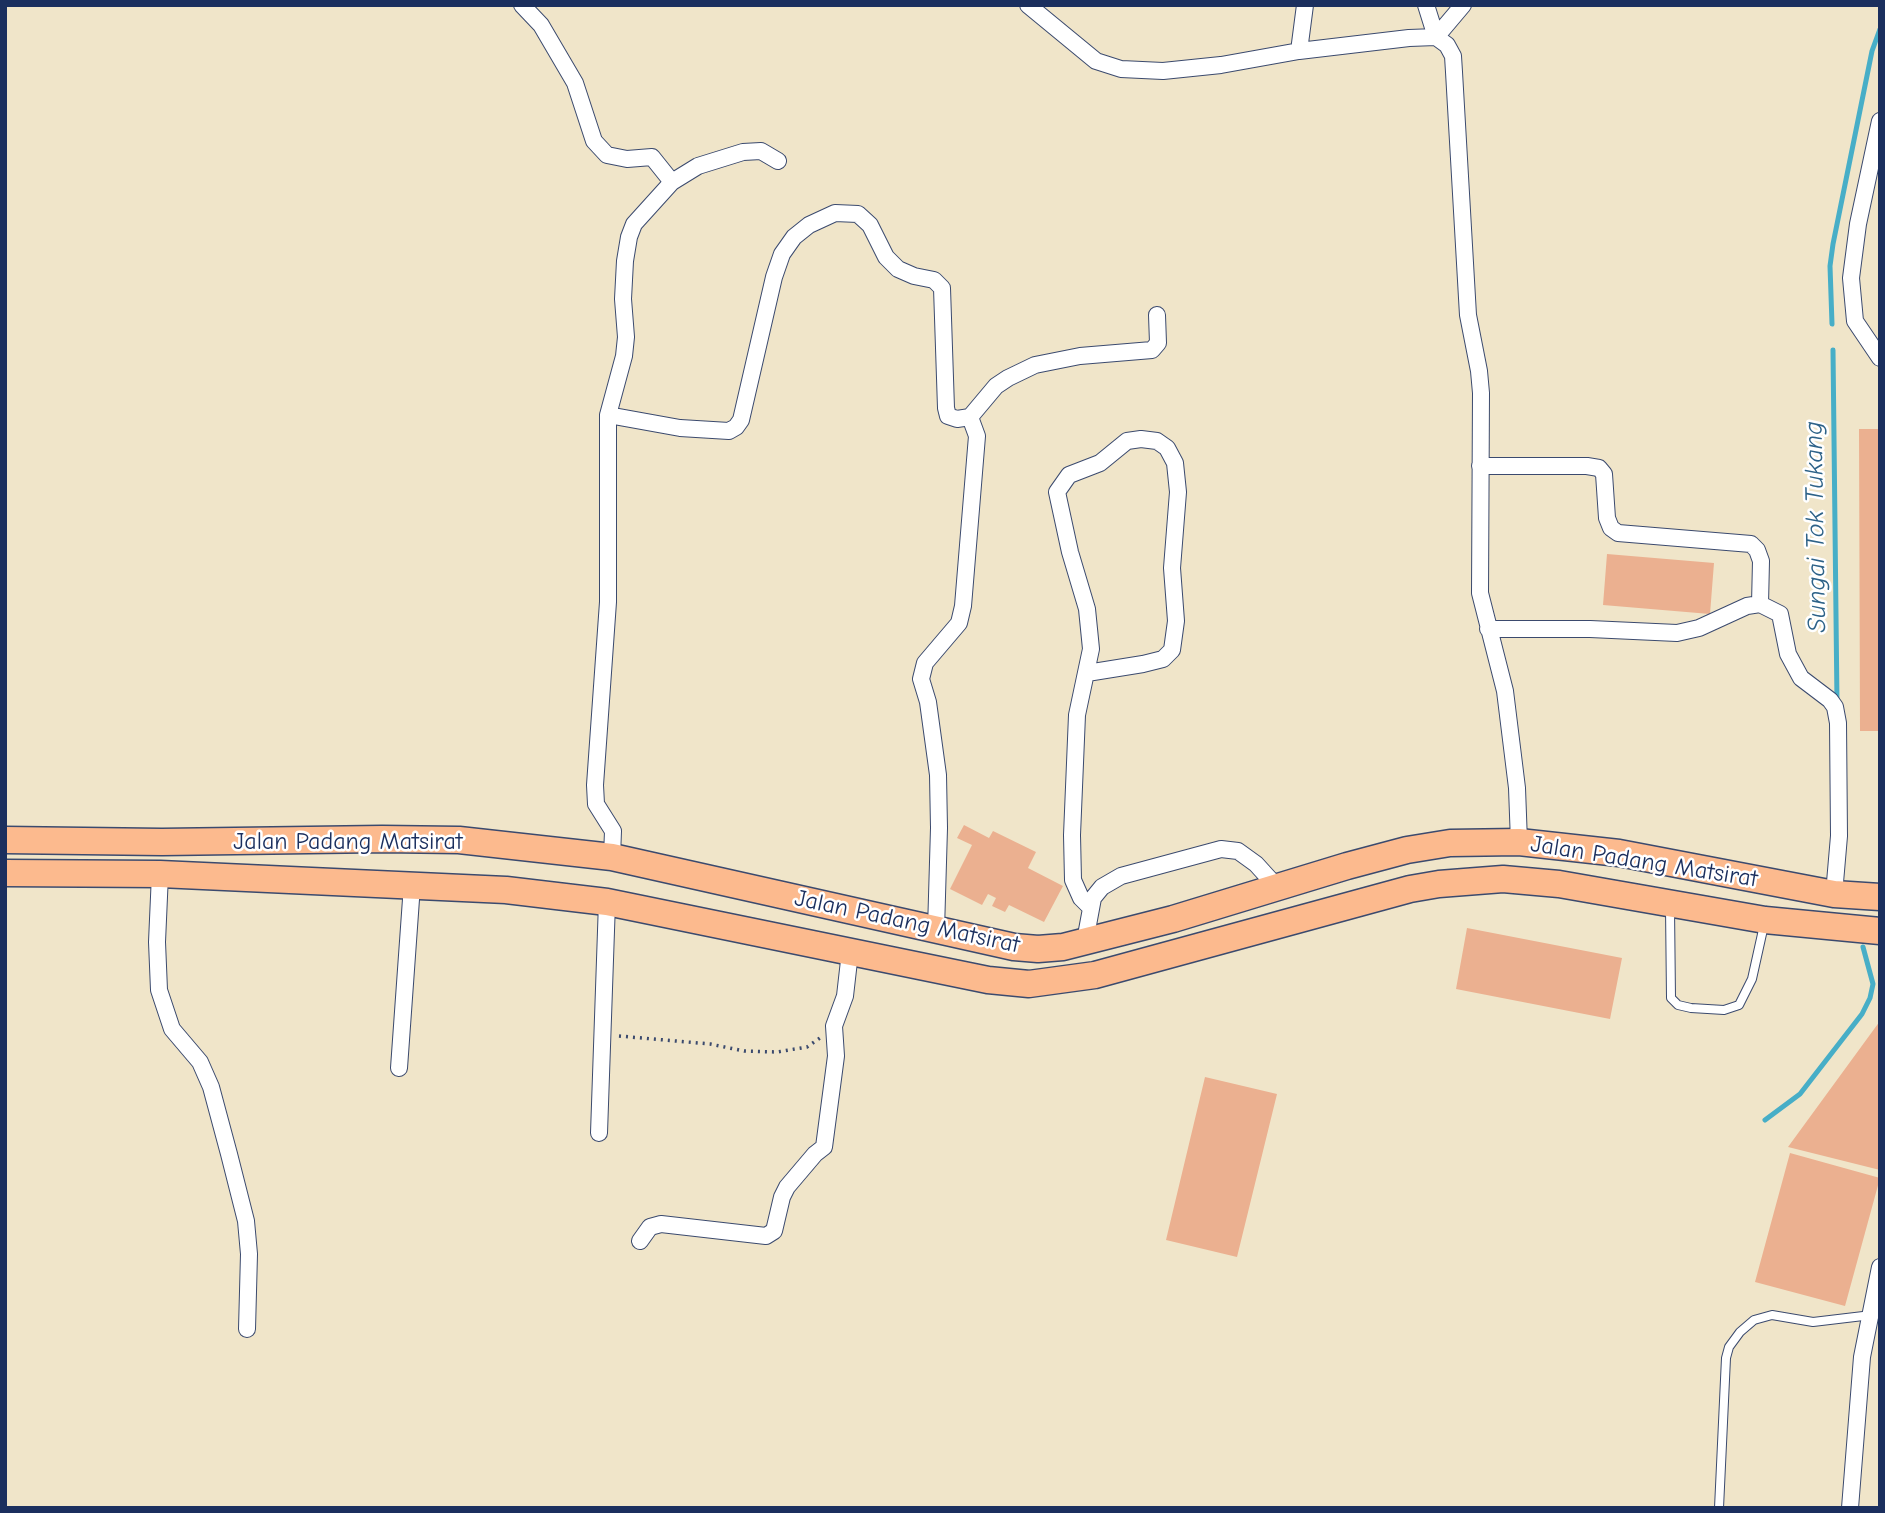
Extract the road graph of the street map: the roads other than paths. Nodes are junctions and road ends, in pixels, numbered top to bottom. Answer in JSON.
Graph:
{"nodes":[{"id":1,"x":522,"y":5,"type":"edge"},
{"id":2,"x":1028,"y":5,"type":"edge"},
{"id":3,"x":1306,"y":5,"type":"edge"},
{"id":4,"x":1426,"y":5,"type":"edge"},
{"id":5,"x":1463,"y":5,"type":"edge"},
{"id":6,"x":1436,"y":37,"type":"junction"},
{"id":7,"x":1299,"y":51,"type":"junction"},
{"id":8,"x":1879,"y":125,"type":"edge"},
{"id":9,"x":778,"y":161,"type":"dead end"},
{"id":10,"x":672,"y":182,"type":"junction"},
{"id":11,"x":1157,"y":315,"type":"dead end"},
{"id":12,"x":1880,"y":358,"type":"edge"},
{"id":13,"x":608,"y":415,"type":"junction"},
{"id":14,"x":970,"y":417,"type":"junction"},
{"id":15,"x":1480,"y":466,"type":"junction"},
{"id":16,"x":1760,"y":604,"type":"junction"},
{"id":17,"x":1488,"y":629,"type":"junction"},
{"id":18,"x":1087,"y":673,"type":"junction"},
{"id":19,"x":5,"y":840,"type":"edge"},
{"id":20,"x":1518,"y":842,"type":"junction"},
{"id":21,"x":612,"y":857,"type":"junction"},
{"id":22,"x":5,"y":873,"type":"edge"},
{"id":23,"x":160,"y":874,"type":"junction"},
{"id":24,"x":412,"y":885,"type":"junction"},
{"id":25,"x":1276,"y":886,"type":"junction"},
{"id":26,"x":1834,"y":894,"type":"junction"},
{"id":27,"x":1880,"y":897,"type":"edge"},
{"id":28,"x":607,"y":901,"type":"junction"},
{"id":29,"x":1670,"y":902,"type":"junction"},
{"id":30,"x":1091,"y":908,"type":"junction"},
{"id":31,"x":1765,"y":920,"type":"junction"},
{"id":32,"x":936,"y":930,"type":"junction"},
{"id":33,"x":1880,"y":931,"type":"edge"},
{"id":34,"x":1086,"y":941,"type":"junction"},
{"id":35,"x":850,"y":952,"type":"junction"},
{"id":36,"x":399,"y":1068,"type":"dead end"},
{"id":37,"x":599,"y":1133,"type":"dead end"},
{"id":38,"x":640,"y":1241,"type":"dead end"},
{"id":39,"x":1880,"y":1267,"type":"edge"},
{"id":40,"x":1874,"y":1314,"type":"edge"},
{"id":41,"x":247,"y":1329,"type":"dead end"},
{"id":42,"x":1719,"y":1508,"type":"edge"},
{"id":43,"x":1850,"y":1508,"type":"edge"}],
"edges":[{"from":1,"to":10,"type":"street"},
{"from":2,"to":7,"type":"street"},
{"from":3,"to":7,"type":"street"},
{"from":4,"to":6,"type":"street"},
{"from":5,"to":6,"type":"street"},
{"from":6,"to":7,"type":"street"},
{"from":6,"to":15,"type":"street"},
{"from":8,"to":12,"type":"street"},
{"from":9,"to":10,"type":"street"},
{"from":10,"to":13,"type":"street"},
{"from":11,"to":14,"type":"street"},
{"from":13,"to":14,"type":"street"},
{"from":13,"to":21,"type":"street"},
{"from":14,"to":32,"type":"street"},
{"from":15,"to":16,"type":"street"},
{"from":15,"to":17,"type":"street"},
{"from":16,"to":17,"type":"street"},
{"from":16,"to":26,"type":"street"},
{"from":17,"to":20,"type":"street"},
{"from":18,"to":18,"type":"street"},
{"from":18,"to":30,"type":"street"},
{"from":19,"to":21,"type":"main road","name":"Jalan Padang Matsirat"},
{"from":20,"to":25,"type":"main road","name":"Jalan Padang Matsirat"},
{"from":20,"to":26,"type":"main road","name":"Jalan Padang Matsirat"},
{"from":21,"to":28,"type":"main road"},
{"from":21,"to":32,"type":"main road","name":"Jalan Padang Matsirat"},
{"from":22,"to":23,"type":"main road","name":"Jalan Padang Matsirat"},
{"from":23,"to":24,"type":"main road","name":"Jalan Padang Matsirat"},
{"from":23,"to":41,"type":"street"},
{"from":24,"to":28,"type":"main road","name":"Jalan Padang Matsirat"},
{"from":24,"to":36,"type":"street"},
{"from":25,"to":30,"type":"street"},
{"from":25,"to":34,"type":"main road","name":"Jalan Padang Matsirat"},
{"from":26,"to":27,"type":"main road","name":"Jalan Padang Matsirat"},
{"from":28,"to":35,"type":"main road","name":"Jalan Padang Matsirat"},
{"from":28,"to":37,"type":"street"},
{"from":29,"to":31,"type":"main road","name":"Jalan Padang Matsirat"},
{"from":29,"to":31,"type":"lane"},
{"from":29,"to":35,"type":"main road","name":"Jalan Padang Matsirat"},
{"from":30,"to":34,"type":"street"},
{"from":31,"to":33,"type":"main road","name":"Jalan Padang Matsirat"},
{"from":32,"to":34,"type":"main road","name":"Jalan Padang Matsirat"},
{"from":35,"to":38,"type":"street"},
{"from":39,"to":40,"type":"street"},
{"from":40,"to":42,"type":"lane"},
{"from":40,"to":43,"type":"street"}]}
